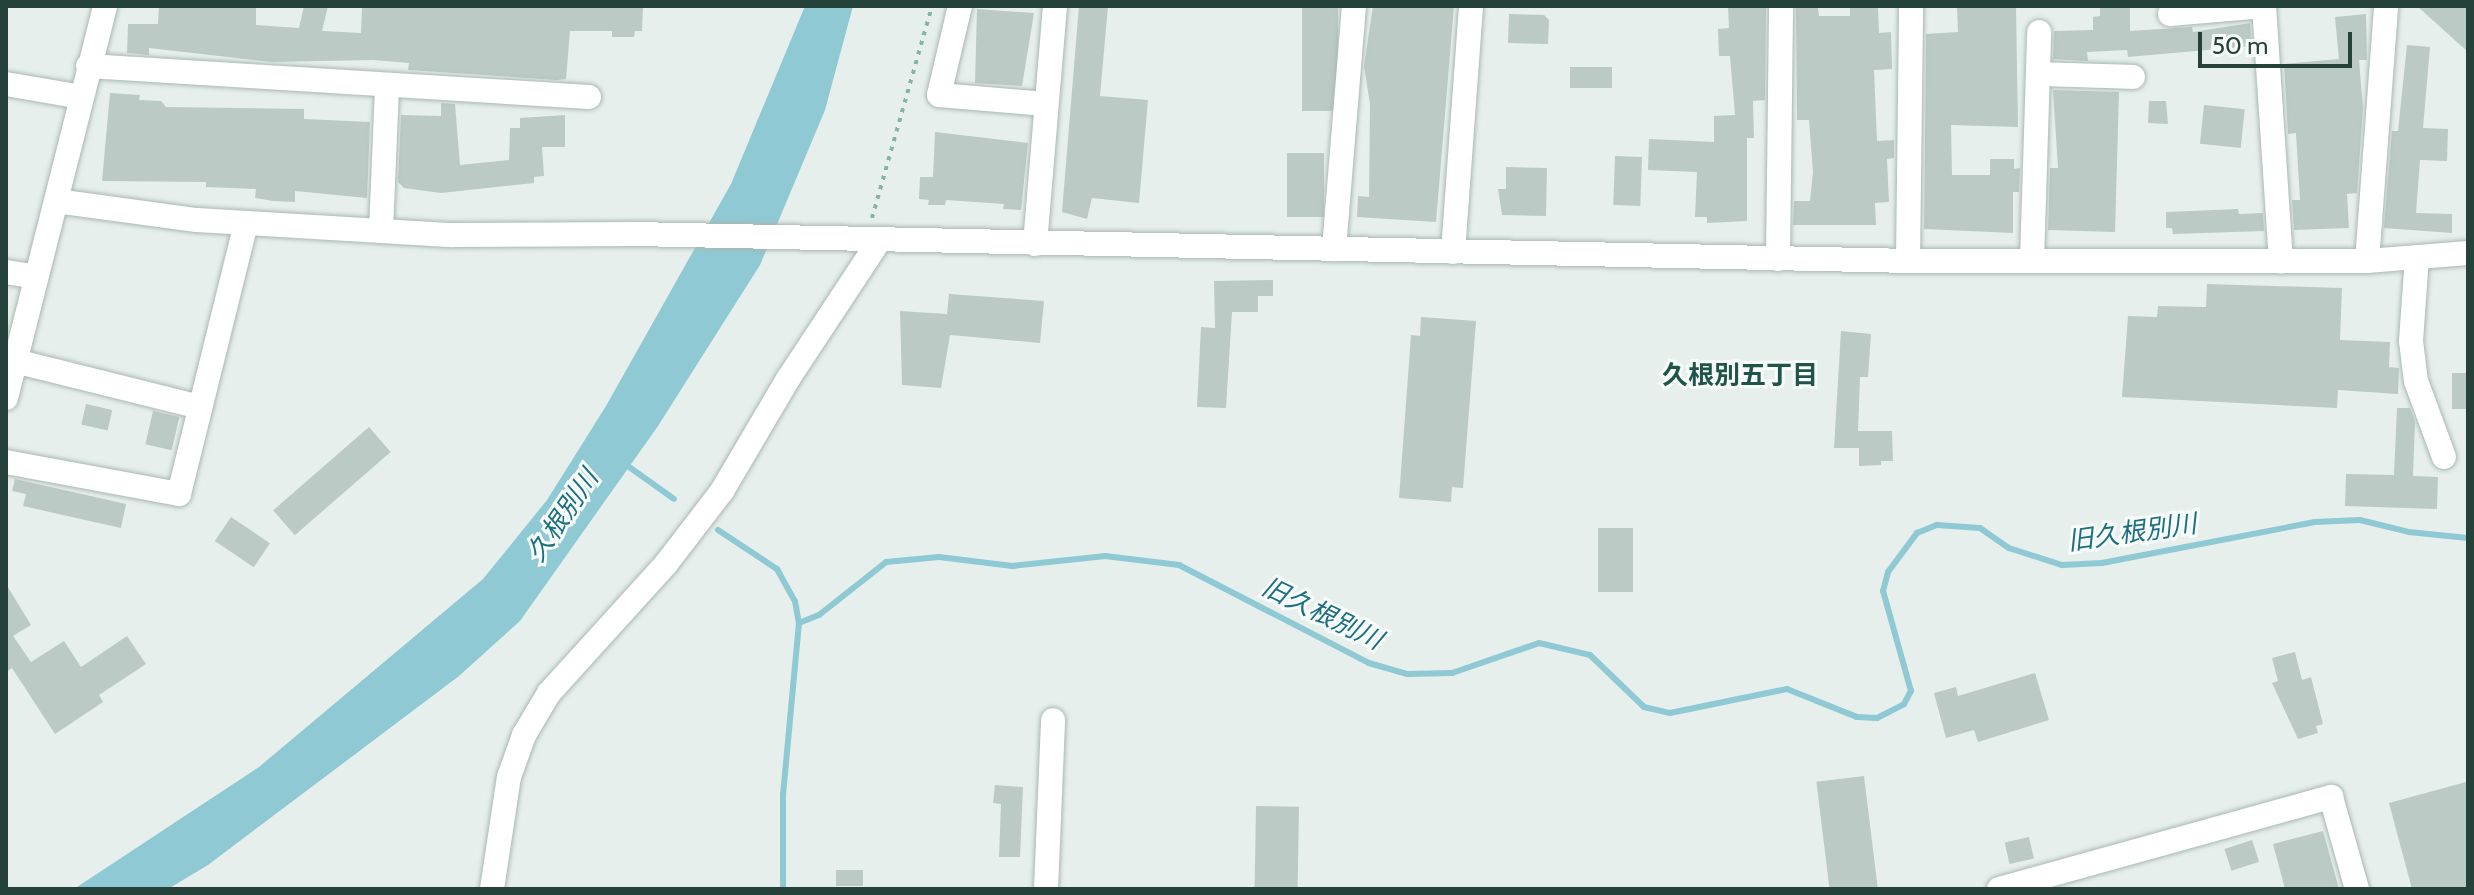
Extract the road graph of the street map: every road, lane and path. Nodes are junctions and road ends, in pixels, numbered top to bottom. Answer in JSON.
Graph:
{"nodes":[{"id":1,"x":105,"y":6,"type":"edge"},
{"id":2,"x":932,"y":6,"type":"edge"},
{"id":3,"x":960,"y":6,"type":"edge"},
{"id":4,"x":1055,"y":6,"type":"edge"},
{"id":5,"x":1354,"y":6,"type":"edge"},
{"id":6,"x":1471,"y":6,"type":"edge"},
{"id":7,"x":1781,"y":6,"type":"edge"},
{"id":8,"x":1911,"y":6,"type":"edge"},
{"id":9,"x":2264,"y":6,"type":"edge"},
{"id":10,"x":2386,"y":6,"type":"edge"},
{"id":11,"x":2170,"y":14,"type":"dead end"},
{"id":12,"x":2039,"y":32,"type":"dead end"},
{"id":13,"x":88,"y":66,"type":"junction"},
{"id":14,"x":2038,"y":74,"type":"junction"},
{"id":15,"x":2133,"y":77,"type":"dead end"},
{"id":16,"x":6,"y":84,"type":"edge"},
{"id":17,"x":387,"y":85,"type":"junction"},
{"id":18,"x":81,"y":97,"type":"junction"},
{"id":19,"x":589,"y":97,"type":"dead end"},
{"id":20,"x":1046,"y":104,"type":"junction"},
{"id":21,"x":56,"y":201,"type":"junction"},
{"id":22,"x":246,"y":223,"type":"junction"},
{"id":23,"x":381,"y":231,"type":"junction"},
{"id":24,"x":874,"y":235,"type":"junction"},
{"id":25,"x":1035,"y":244,"type":"junction"},
{"id":26,"x":1334,"y":249,"type":"junction"},
{"id":27,"x":1453,"y":252,"type":"junction"},
{"id":28,"x":2468,"y":253,"type":"edge"},
{"id":29,"x":2417,"y":257,"type":"junction"},
{"id":30,"x":1778,"y":259,"type":"junction"},
{"id":31,"x":1908,"y":261,"type":"junction"},
{"id":32,"x":2032,"y":261,"type":"junction"},
{"id":33,"x":2281,"y":261,"type":"junction"},
{"id":34,"x":2367,"y":261,"type":"junction"},
{"id":35,"x":6,"y":272,"type":"edge"},
{"id":36,"x":36,"y":277,"type":"junction"},
{"id":37,"x":15,"y":361,"type":"junction"},
{"id":38,"x":6,"y":398,"type":"edge"},
{"id":39,"x":200,"y":407,"type":"junction"},
{"id":40,"x":2444,"y":457,"type":"dead end"},
{"id":41,"x":6,"y":462,"type":"edge"},
{"id":42,"x":1053,"y":720,"type":"dead end"},
{"id":43,"x":492,"y":889,"type":"edge"},
{"id":44,"x":1046,"y":889,"type":"edge"},
{"id":45,"x":1999,"y":889,"type":"edge"},
{"id":46,"x":2357,"y":889,"type":"edge"}],
"edges":[{"from":1,"to":13,"type":"street"},
{"from":2,"to":24,"type":"path"},
{"from":3,"to":20,"type":"street"},
{"from":4,"to":20,"type":"street"},
{"from":5,"to":26,"type":"street"},
{"from":6,"to":27,"type":"street"},
{"from":7,"to":30,"type":"street"},
{"from":8,"to":31,"type":"street"},
{"from":9,"to":11,"type":"street"},
{"from":9,"to":33,"type":"street"},
{"from":10,"to":34,"type":"street"},
{"from":12,"to":14,"type":"street"},
{"from":13,"to":17,"type":"street"},
{"from":13,"to":18,"type":"street"},
{"from":14,"to":15,"type":"street"},
{"from":14,"to":32,"type":"street"},
{"from":16,"to":18,"type":"street"},
{"from":17,"to":19,"type":"street"},
{"from":17,"to":23,"type":"street"},
{"from":18,"to":21,"type":"street"},
{"from":20,"to":25,"type":"street"},
{"from":21,"to":22,"type":"street"},
{"from":21,"to":36,"type":"street"},
{"from":22,"to":23,"type":"street"},
{"from":22,"to":39,"type":"street"},
{"from":23,"to":24,"type":"street"},
{"from":24,"to":25,"type":"street"},
{"from":24,"to":43,"type":"street"},
{"from":25,"to":26,"type":"street"},
{"from":26,"to":27,"type":"street"},
{"from":27,"to":30,"type":"street"},
{"from":28,"to":29,"type":"street"},
{"from":29,"to":34,"type":"street"},
{"from":29,"to":40,"type":"street"},
{"from":30,"to":31,"type":"street"},
{"from":31,"to":32,"type":"street"},
{"from":32,"to":33,"type":"street"},
{"from":33,"to":34,"type":"street"},
{"from":35,"to":36,"type":"street"},
{"from":36,"to":37,"type":"street"},
{"from":37,"to":38,"type":"street"},
{"from":37,"to":39,"type":"street"},
{"from":39,"to":41,"type":"street"},
{"from":42,"to":44,"type":"street"},
{"from":45,"to":46,"type":"street"}]}
